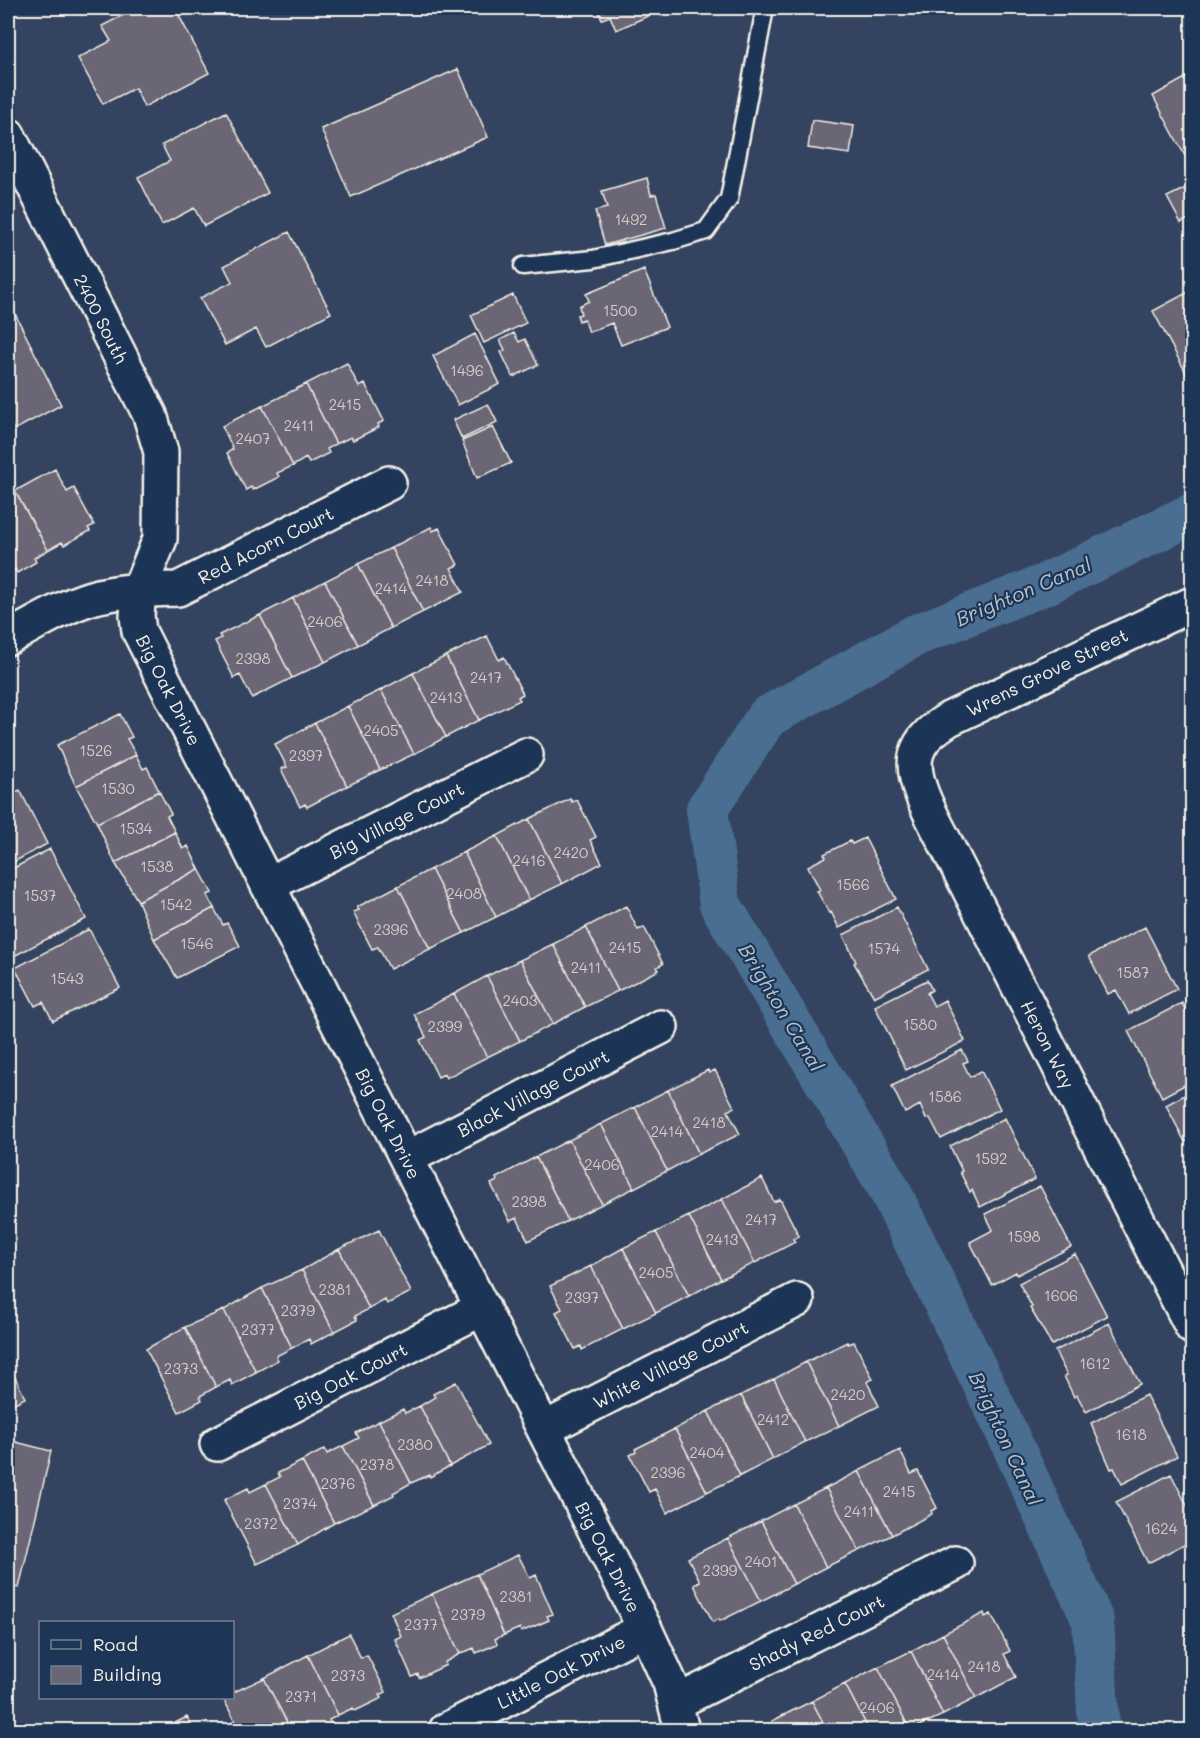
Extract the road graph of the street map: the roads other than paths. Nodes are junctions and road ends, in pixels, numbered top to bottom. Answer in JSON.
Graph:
{"nodes":[{"id":1,"x":765,"y":8,"type":"edge"},
{"id":2,"x":8,"y":135,"type":"edge"},
{"id":3,"x":16,"y":174,"type":"edge"},
{"id":4,"x":523,"y":266,"type":"dead end"},
{"id":5,"x":388,"y":483,"type":"dead end"},
{"id":6,"x":159,"y":511,"type":"joint"},
{"id":7,"x":139,"y":590,"type":"junction"},
{"id":8,"x":1192,"y":604,"type":"edge"},
{"id":9,"x":8,"y":638,"type":"edge"},
{"id":10,"x":525,"y":755,"type":"dead end"},
{"id":11,"x":915,"y":757,"type":"joint"},
{"id":12,"x":268,"y":885,"type":"junction"},
{"id":13,"x":661,"y":1027,"type":"dead end"},
{"id":14,"x":407,"y":1158,"type":"junction"},
{"id":15,"x":797,"y":1300,"type":"dead end"},
{"id":16,"x":483,"y":1308,"type":"junction"},
{"id":17,"x":1192,"y":1327,"type":"edge"},
{"id":18,"x":544,"y":1429,"type":"junction"},
{"id":19,"x":217,"y":1444,"type":"dead end"},
{"id":20,"x":956,"y":1563,"type":"dead end"},
{"id":21,"x":645,"y":1629,"type":"junction"},
{"id":22,"x":679,"y":1716,"type":"edge"},
{"id":23,"x":446,"y":1731,"type":"edge"}],
"edges":[{"from":1,"to":4,"type":"lane"},
{"from":2,"to":3,"type":"street","name":"2400 South"},
{"from":3,"to":6,"type":"street","name":"2400 South"},
{"from":5,"to":7,"type":"street","name":"Red Acorn Court"},
{"from":6,"to":7,"type":"street","name":"Big Oak Drive"},
{"from":7,"to":9,"type":"street","name":"Red Acorn Court"},
{"from":7,"to":12,"type":"street","name":"Big Oak Drive"},
{"from":8,"to":11,"type":"street","name":"Wrens Grove Street"},
{"from":10,"to":12,"type":"street","name":"Big Village Court"},
{"from":11,"to":17,"type":"street","name":"Heron Way"},
{"from":12,"to":14,"type":"street","name":"Big Oak Drive"},
{"from":13,"to":14,"type":"street","name":"Black Village Court"},
{"from":14,"to":16,"type":"street","name":"Big Oak Drive"},
{"from":15,"to":18,"type":"street","name":"White Village Court"},
{"from":16,"to":18,"type":"street","name":"Big Oak Drive"},
{"from":16,"to":19,"type":"street","name":"Big Oak Court"},
{"from":18,"to":21,"type":"street","name":"Big Oak Drive"},
{"from":20,"to":22,"type":"street","name":"Shady Red Court"},
{"from":21,"to":22,"type":"street","name":"Big Oak Drive"},
{"from":21,"to":23,"type":"street","name":"Little Oak Drive"}]}
